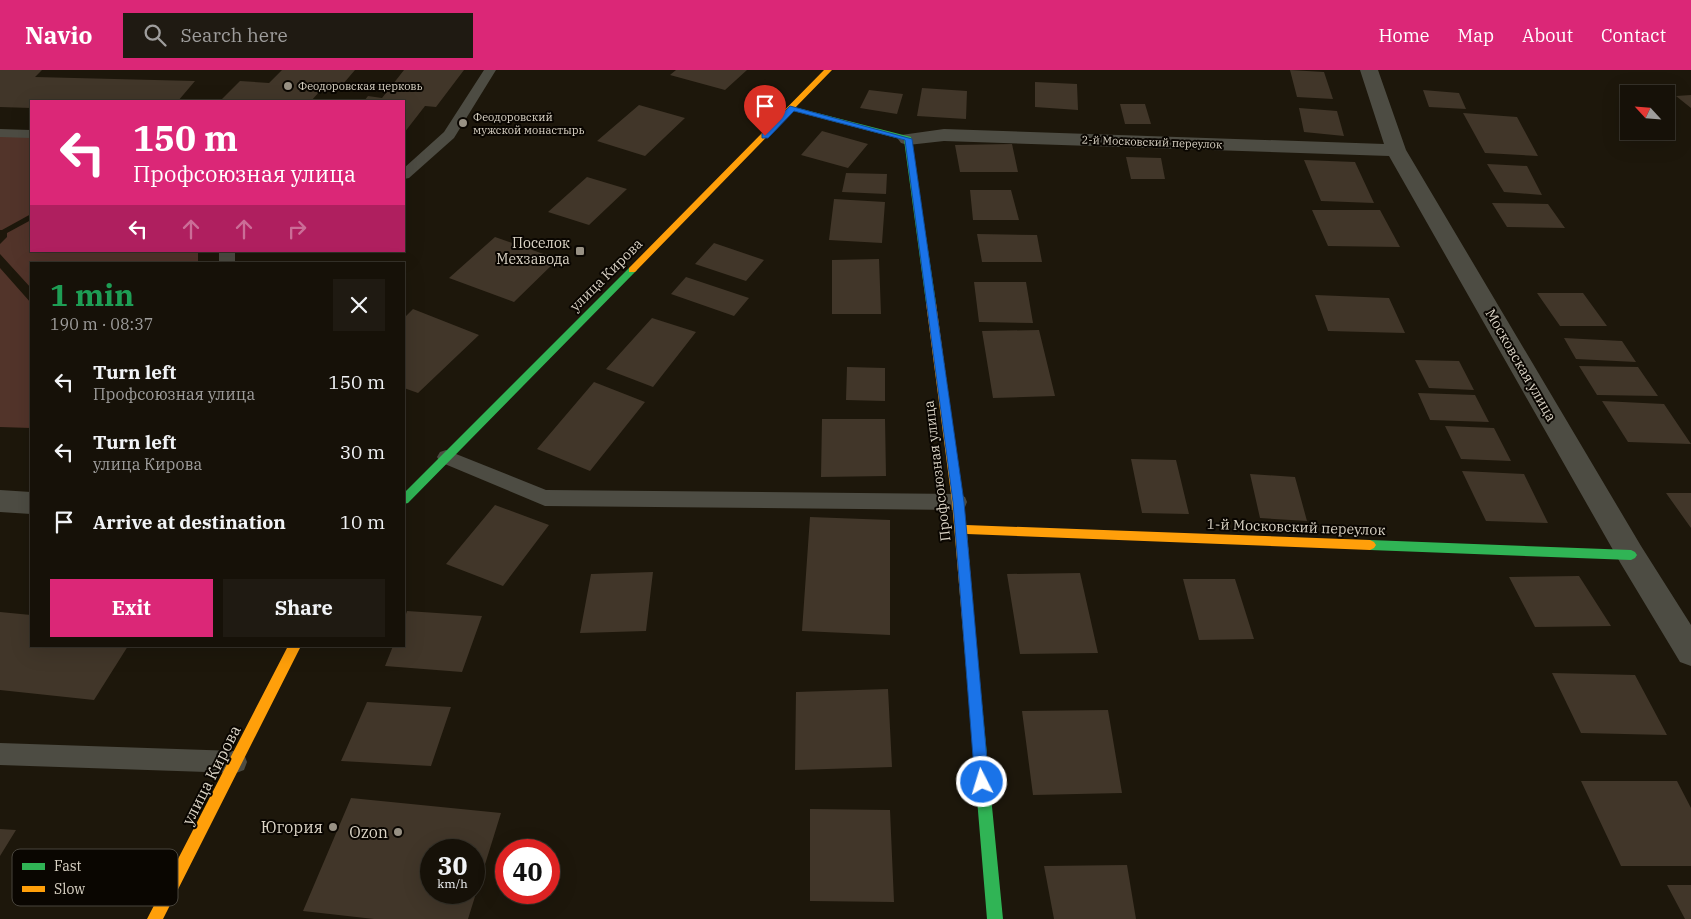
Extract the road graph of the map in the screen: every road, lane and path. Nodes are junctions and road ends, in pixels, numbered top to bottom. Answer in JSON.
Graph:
{"nodes":[{"id":1,"x":490,"y":70,"type":"edge"},
{"id":2,"x":828,"y":70,"type":"edge"},
{"id":3,"x":1369,"y":70,"type":"edge"},
{"id":4,"x":793,"y":108,"type":"junction"},
{"id":5,"x":0,"y":133,"type":"edge"},
{"id":6,"x":30,"y":134,"type":"edge"},
{"id":7,"x":908,"y":139,"type":"junction"},
{"id":8,"x":1396,"y":150,"type":"junction"},
{"id":9,"x":405,"y":174,"type":"edge"},
{"id":10,"x":446,"y":457,"type":"junction"},
{"id":11,"x":405,"y":499,"type":"edge"},
{"id":12,"x":0,"y":501,"type":"edge"},
{"id":13,"x":958,"y":502,"type":"junction"},
{"id":14,"x":30,"y":503,"type":"edge"},
{"id":15,"x":959,"y":529,"type":"junction"},
{"id":16,"x":1631,"y":555,"type":"junction"},
{"id":17,"x":294,"y":647,"type":"edge"},
{"id":18,"x":1691,"y":652,"type":"edge"},
{"id":19,"x":0,"y":754,"type":"edge"},
{"id":20,"x":236,"y":762,"type":"junction"},
{"id":21,"x":178,"y":874,"type":"edge"},
{"id":22,"x":162,"y":906,"type":"edge"},
{"id":23,"x":155,"y":919,"type":"edge"},
{"id":24,"x":995,"y":919,"type":"edge"}],
"edges":[{"from":1,"to":9,"type":"lane"},
{"from":2,"to":4,"type":"street","name":"улица Кирова"},
{"from":3,"to":8,"type":"street","name":"Московская улица"},
{"from":4,"to":7,"type":"street"},
{"from":4,"to":10,"type":"street","name":"улица Кирова"},
{"from":5,"to":6,"type":"lane"},
{"from":7,"to":8,"type":"street","name":"2-й Московский переулок"},
{"from":7,"to":13,"type":"street","name":"Профсоюзная улица"},
{"from":8,"to":16,"type":"street","name":"Московская улица"},
{"from":10,"to":11,"type":"street","name":"улица Кирова"},
{"from":10,"to":13,"type":"lane"},
{"from":12,"to":14,"type":"street"},
{"from":13,"to":15,"type":"street","name":"Профсоюзная улица"},
{"from":15,"to":16,"type":"street","name":"1-й Московский переулок"},
{"from":15,"to":24,"type":"street","name":"Профсоюзная улица"},
{"from":16,"to":18,"type":"street","name":"Московская улица"},
{"from":17,"to":20,"type":"street","name":"улица Кирова"},
{"from":19,"to":20,"type":"lane"},
{"from":20,"to":21,"type":"street","name":"улица Кирова"},
{"from":22,"to":23,"type":"street","name":"улица Кирова"}]}
